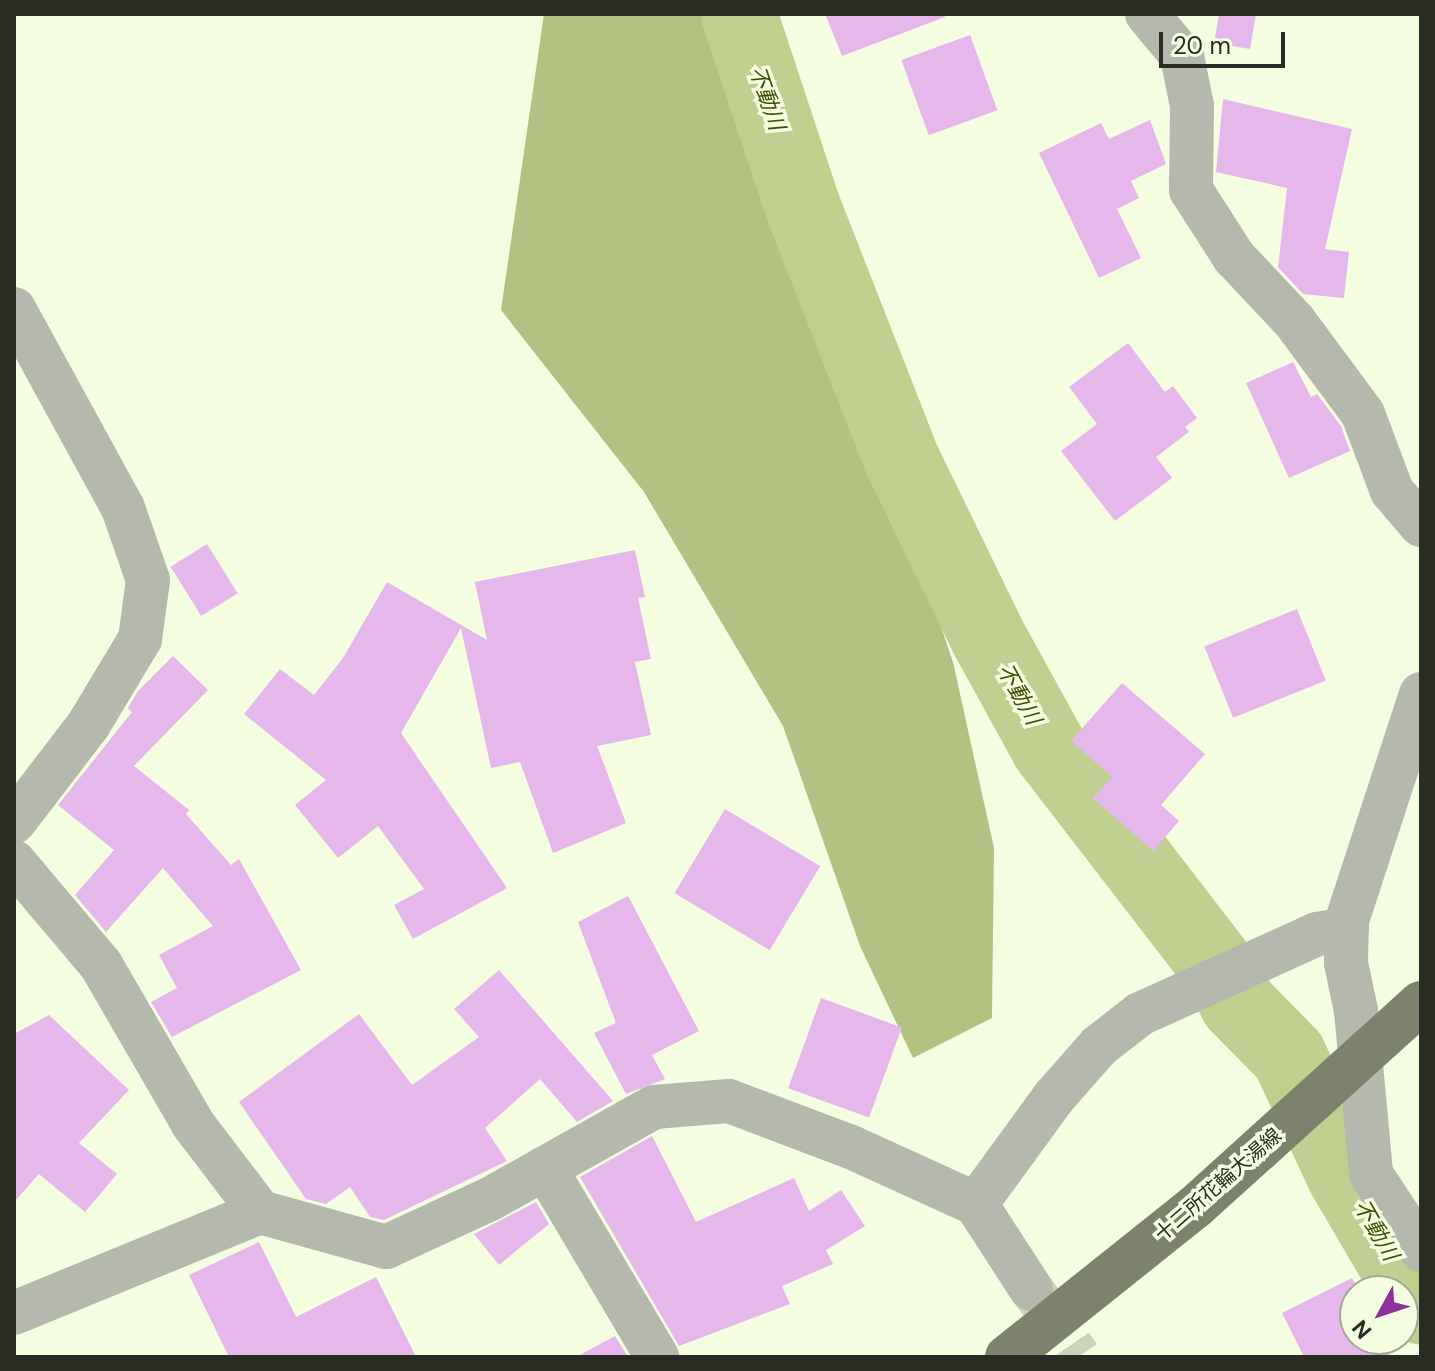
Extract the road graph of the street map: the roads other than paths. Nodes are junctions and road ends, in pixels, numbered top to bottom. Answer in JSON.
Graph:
{"nodes":[{"id":1,"x":1147,"y":14,"type":"edge"},
{"id":2,"x":14,"y":309,"type":"edge"},
{"id":3,"x":1421,"y":525,"type":"edge"},
{"id":4,"x":1421,"y":694,"type":"edge"},
{"id":5,"x":14,"y":822,"type":"edge"},
{"id":6,"x":14,"y":862,"type":"edge"},
{"id":7,"x":1347,"y":929,"type":"junction"},
{"id":8,"x":1421,"y":1003,"type":"edge"},
{"id":9,"x":545,"y":1168,"type":"junction"},
{"id":10,"x":976,"y":1204,"type":"junction"},
{"id":11,"x":260,"y":1212,"type":"junction"},
{"id":12,"x":1421,"y":1250,"type":"edge"},
{"id":13,"x":1031,"y":1289,"type":"tunnel mouth"},
{"id":14,"x":14,"y":1313,"type":"edge"},
{"id":15,"x":657,"y":1357,"type":"edge"},
{"id":16,"x":1007,"y":1357,"type":"edge"}],
"edges":[{"from":1,"to":3,"type":"street"},
{"from":2,"to":5,"type":"street"},
{"from":4,"to":7,"type":"street"},
{"from":6,"to":11,"type":"street"},
{"from":7,"to":10,"type":"street"},
{"from":7,"to":12,"type":"street"},
{"from":8,"to":16,"type":"main road","name":"十二所花輪大湯線"},
{"from":9,"to":10,"type":"street"},
{"from":9,"to":11,"type":"street"},
{"from":9,"to":15,"type":"street"},
{"from":10,"to":13,"type":"street"},
{"from":11,"to":14,"type":"street"}]}
